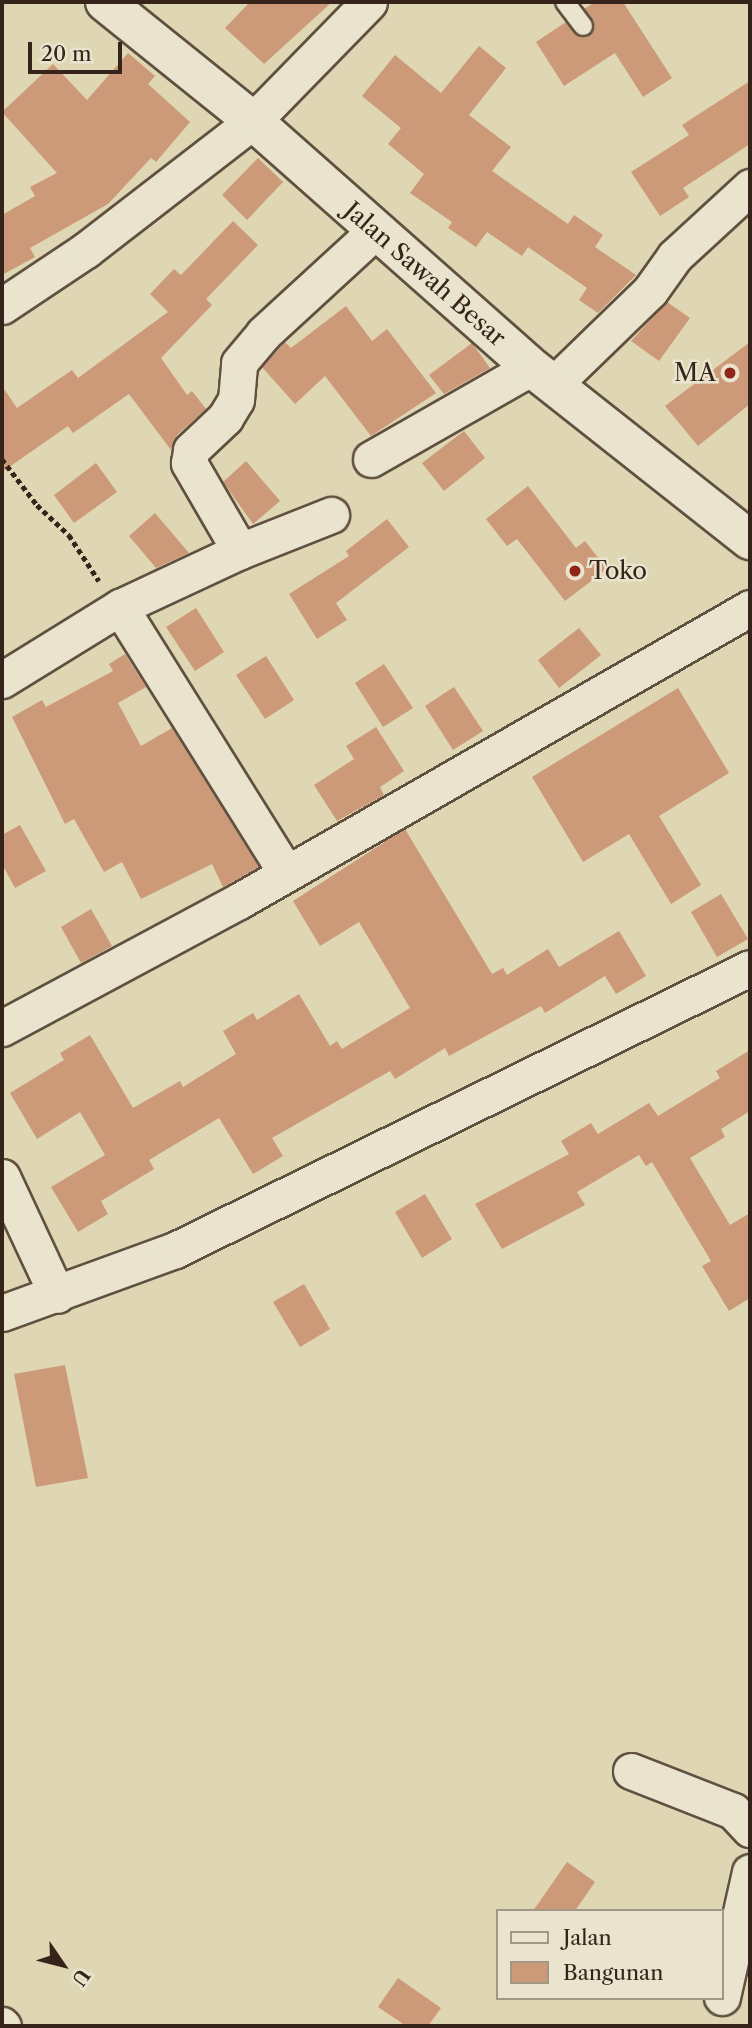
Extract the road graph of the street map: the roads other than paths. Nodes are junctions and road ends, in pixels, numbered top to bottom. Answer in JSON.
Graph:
{"nodes":[{"id":1,"x":104,"y":2,"type":"edge"},
{"id":2,"x":369,"y":2,"type":"edge"},
{"id":3,"x":565,"y":2,"type":"edge"},
{"id":4,"x":583,"y":26,"type":"dead end"},
{"id":5,"x":253,"y":121,"type":"junction"},
{"id":6,"x":750,"y":187,"type":"edge"},
{"id":7,"x":376,"y":230,"type":"junction"},
{"id":8,"x":2,"y":306,"type":"edge"},
{"id":9,"x":542,"y":376,"type":"junction"},
{"id":10,"x":371,"y":459,"type":"dead end"},
{"id":11,"x":331,"y":515,"type":"dead end"},
{"id":12,"x":750,"y":540,"type":"edge"},
{"id":13,"x":240,"y":551,"type":"junction"},
{"id":14,"x":113,"y":600,"type":"junction"},
{"id":15,"x":750,"y":608,"type":"edge"},
{"id":16,"x":2,"y":680,"type":"edge"},
{"id":17,"x":285,"y":871,"type":"junction"},
{"id":18,"x":750,"y":968,"type":"edge"},
{"id":19,"x":2,"y":1028,"type":"edge"},
{"id":20,"x":2,"y":1177,"type":"edge"},
{"id":21,"x":57,"y":1295,"type":"junction"},
{"id":22,"x":2,"y":1314,"type":"edge"},
{"id":23,"x":631,"y":1771,"type":"dead end"},
{"id":24,"x":750,"y":1829,"type":"edge"},
{"id":25,"x":750,"y":1872,"type":"edge"},
{"id":26,"x":724,"y":1988,"type":"edge"},
{"id":27,"x":721,"y":2000,"type":"edge"},
{"id":28,"x":715,"y":2026,"type":"edge"}],
"edges":[{"from":1,"to":5,"type":"main road","name":"Jalan Sawah Besar"},
{"from":2,"to":5,"type":"street"},
{"from":3,"to":4,"type":"lane"},
{"from":5,"to":7,"type":"main road","name":"Jalan Sawah Besar"},
{"from":5,"to":8,"type":"street"},
{"from":6,"to":9,"type":"street"},
{"from":7,"to":9,"type":"main road","name":"Jalan Sawah Besar"},
{"from":7,"to":13,"type":"street"},
{"from":9,"to":10,"type":"street"},
{"from":9,"to":12,"type":"main road","name":"Jalan Sawah Besar"},
{"from":11,"to":13,"type":"street"},
{"from":13,"to":14,"type":"street"},
{"from":14,"to":16,"type":"street"},
{"from":14,"to":17,"type":"street"},
{"from":15,"to":17,"type":"street"},
{"from":17,"to":19,"type":"street"},
{"from":18,"to":21,"type":"street"},
{"from":20,"to":21,"type":"street"},
{"from":21,"to":22,"type":"street"},
{"from":23,"to":24,"type":"street"},
{"from":25,"to":26,"type":"street"},
{"from":27,"to":28,"type":"street"}]}
